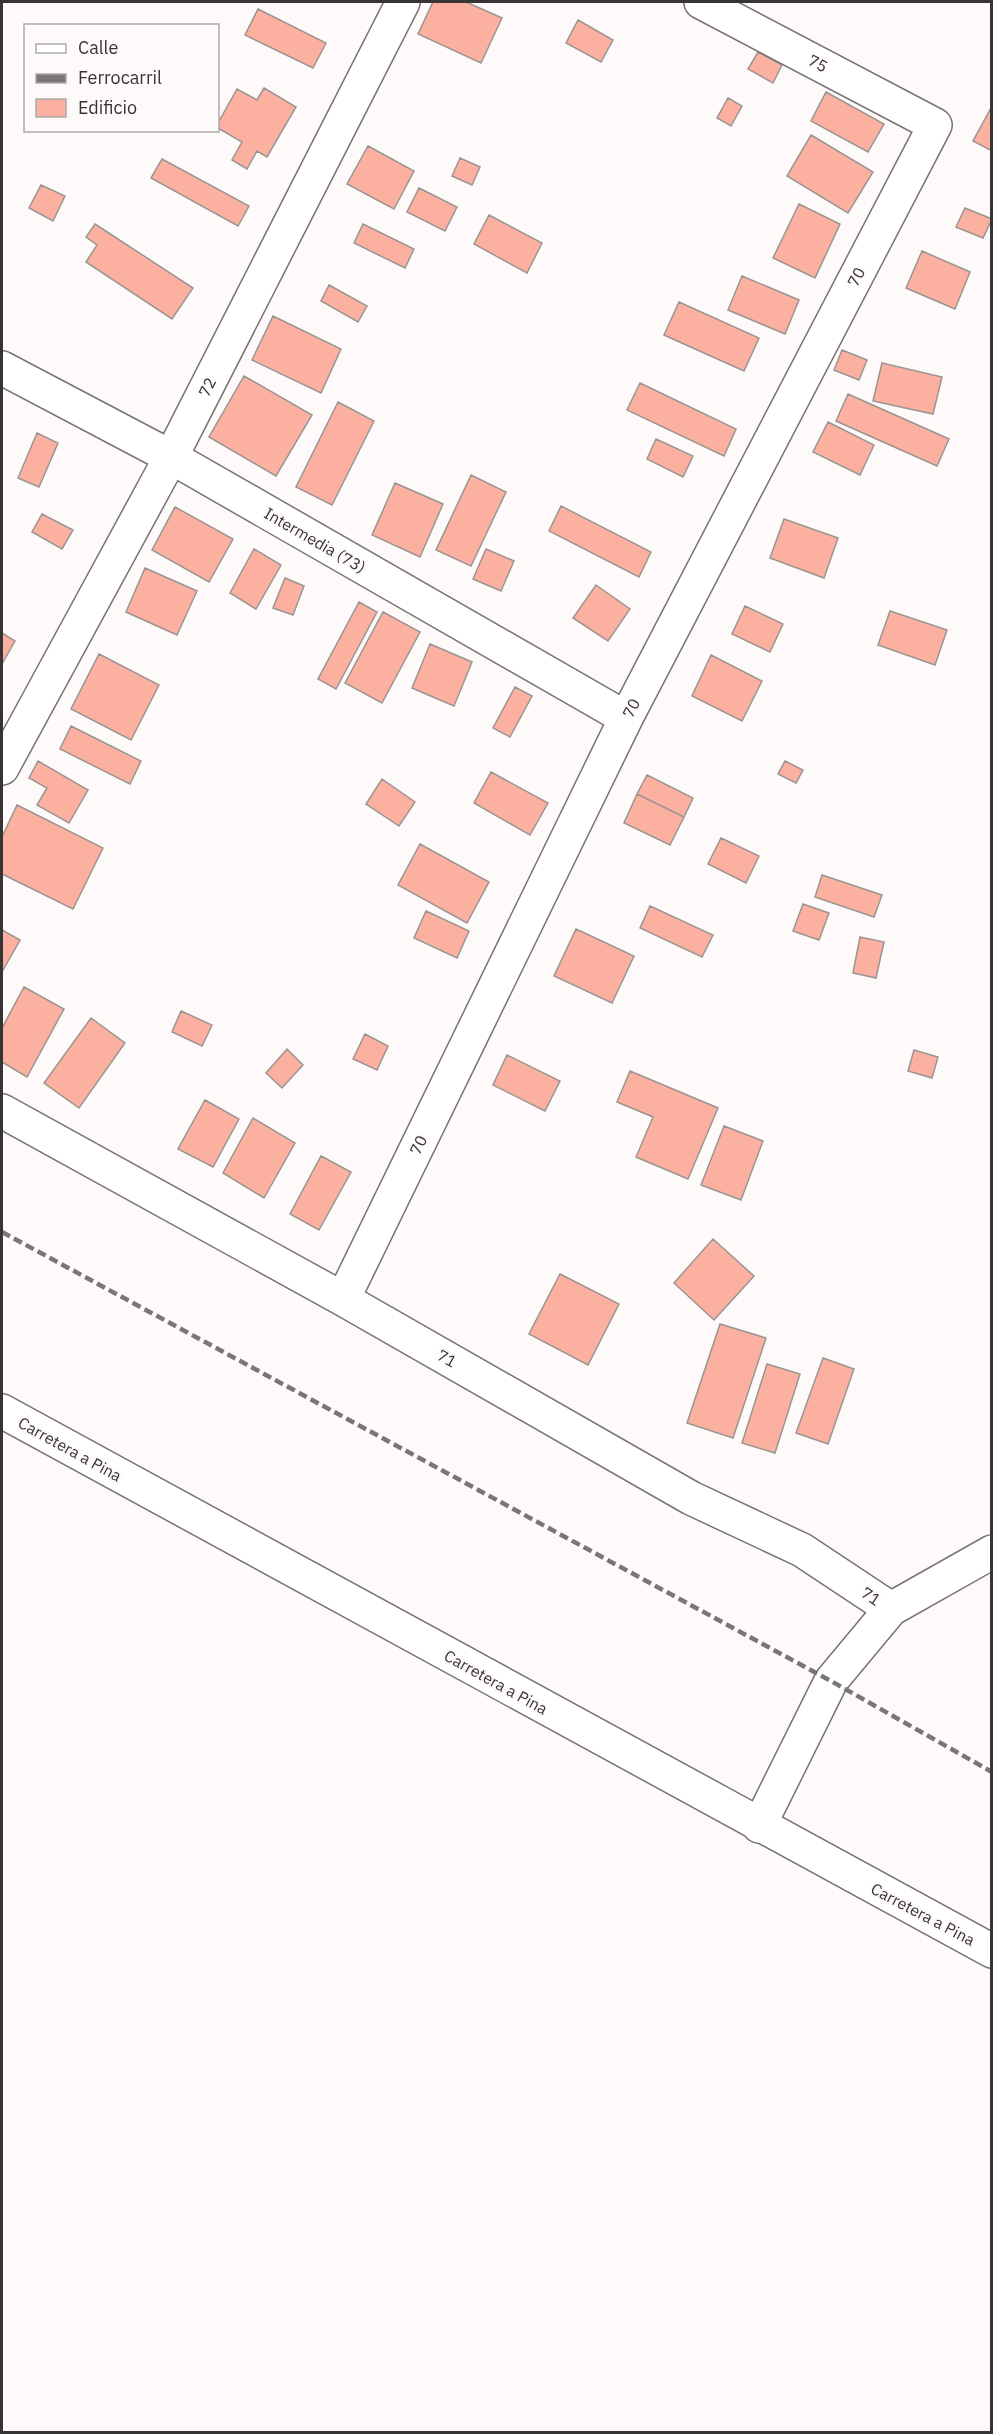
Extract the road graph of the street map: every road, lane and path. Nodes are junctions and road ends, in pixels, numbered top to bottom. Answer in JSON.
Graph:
{"nodes":[{"id":1,"x":403,"y":2,"type":"edge"},
{"id":2,"x":701,"y":2,"type":"edge"},
{"id":3,"x":935,"y":125,"type":"joint"},
{"id":4,"x":2,"y":369,"type":"edge"},
{"id":5,"x":171,"y":457,"type":"junction"},
{"id":6,"x":626,"y":718,"type":"junction"},
{"id":7,"x":2,"y":768,"type":"edge"},
{"id":8,"x":2,"y":1111,"type":"edge"},
{"id":9,"x":343,"y":1299,"type":"junction"},
{"id":10,"x":2,"y":1411,"type":"edge"},
{"id":11,"x":992,"y":1552,"type":"edge"},
{"id":12,"x":891,"y":1609,"type":"junction"},
{"id":13,"x":759,"y":1826,"type":"junction"},
{"id":14,"x":992,"y":1952,"type":"edge"}],
"edges":[{"from":1,"to":5,"type":"street","name":"72"},
{"from":2,"to":3,"type":"street","name":"75"},
{"from":3,"to":6,"type":"street","name":"70"},
{"from":4,"to":5,"type":"street","name":"Intermedia (73)"},
{"from":5,"to":6,"type":"street","name":"Intermedia (73)"},
{"from":5,"to":7,"type":"street","name":"72"},
{"from":6,"to":9,"type":"street","name":"70"},
{"from":8,"to":9,"type":"street","name":"71"},
{"from":9,"to":12,"type":"street","name":"71"},
{"from":10,"to":13,"type":"street","name":"Carretera a Pina"},
{"from":11,"to":12,"type":"street"},
{"from":12,"to":13,"type":"street"},
{"from":13,"to":14,"type":"street","name":"Carretera a Pina"}]}
